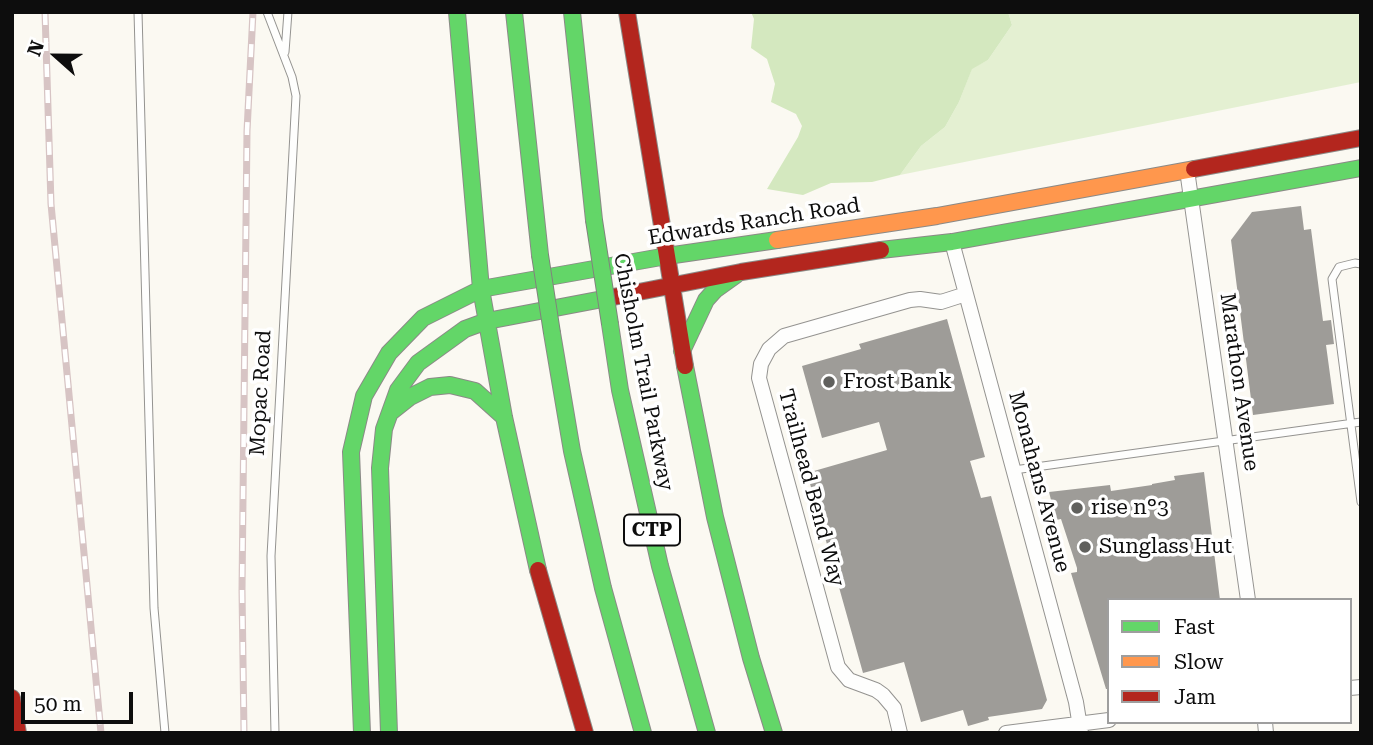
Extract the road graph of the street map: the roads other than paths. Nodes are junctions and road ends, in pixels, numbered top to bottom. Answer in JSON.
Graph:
{"nodes":[{"id":1,"x":138,"y":12,"type":"edge"},
{"id":2,"x":267,"y":12,"type":"edge"},
{"id":3,"x":288,"y":12,"type":"edge"},
{"id":4,"x":457,"y":12,"type":"edge"},
{"id":5,"x":514,"y":12,"type":"edge"},
{"id":6,"x":572,"y":12,"type":"edge"},
{"id":7,"x":626,"y":12,"type":"edge"},
{"id":8,"x":285,"y":56,"type":"junction"},
{"id":9,"x":1361,"y":138,"type":"edge"},
{"id":10,"x":1361,"y":168,"type":"edge"},
{"id":11,"x":1187,"y":170,"type":"junction"},
{"id":12,"x":1192,"y":197,"type":"junction"},
{"id":13,"x":1024,"y":201,"type":"junction"},
{"id":14,"x":937,"y":216,"type":"junction"},
{"id":15,"x":952,"y":242,"type":"junction"},
{"id":16,"x":851,"y":253,"type":"junction"},
{"id":17,"x":667,"y":256,"type":"junction"},
{"id":18,"x":1361,"y":264,"type":"edge"},
{"id":19,"x":741,"y":272,"type":"junction"},
{"id":20,"x":672,"y":285,"type":"junction"},
{"id":21,"x":481,"y":289,"type":"junction"},
{"id":22,"x":966,"y":294,"type":"junction"},
{"id":23,"x":487,"y":321,"type":"junction"},
{"id":24,"x":682,"y":351,"type":"junction"},
{"id":25,"x":390,"y":414,"type":"junction"},
{"id":26,"x":504,"y":417,"type":"junction"},
{"id":27,"x":1361,"y":422,"type":"edge"},
{"id":28,"x":1350,"y":424,"type":"junction"},
{"id":29,"x":1226,"y":440,"type":"junction"},
{"id":30,"x":1014,"y":470,"type":"junction"},
{"id":31,"x":1361,"y":502,"type":"edge"},
{"id":32,"x":1248,"y":598,"type":"edge"},
{"id":33,"x":12,"y":698,"type":"edge"},
{"id":34,"x":1107,"y":721,"type":"edge"},
{"id":35,"x":1080,"y":728,"type":"edge"},
{"id":36,"x":19,"y":733,"type":"edge"},
{"id":37,"x":165,"y":733,"type":"edge"},
{"id":38,"x":275,"y":733,"type":"edge"},
{"id":39,"x":362,"y":733,"type":"edge"},
{"id":40,"x":389,"y":733,"type":"edge"},
{"id":41,"x":585,"y":733,"type":"edge"},
{"id":42,"x":643,"y":733,"type":"edge"},
{"id":43,"x":707,"y":733,"type":"edge"},
{"id":44,"x":774,"y":733,"type":"edge"},
{"id":45,"x":900,"y":733,"type":"edge"},
{"id":46,"x":1006,"y":733,"type":"edge"}],
"edges":[{"from":1,"to":37,"type":"lane"},
{"from":2,"to":8,"type":"lane","name":"Mopac Road"},
{"from":3,"to":8,"type":"lane","name":"Mopac Road"},
{"from":4,"to":21,"type":"main road"},
{"from":5,"to":42,"type":"main road","number":"CTP","bridge":true},
{"from":6,"to":43,"type":"main road","name":"Chisholm Trail Parkway","number":"CTP","bridge":true},
{"from":7,"to":17,"type":"main road"},
{"from":8,"to":38,"type":"lane","name":"Mopac Road"},
{"from":9,"to":11,"type":"main road","name":"Edwards Ranch Road"},
{"from":10,"to":12,"type":"main road"},
{"from":11,"to":12,"type":"street","name":"Marathon Avenue"},
{"from":11,"to":13,"type":"main road","name":"Edwards Ranch Road"},
{"from":12,"to":15,"type":"main road"},
{"from":12,"to":29,"type":"street","name":"Marathon Avenue"},
{"from":13,"to":14,"type":"main road","name":"Edwards Ranch Road"},
{"from":13,"to":15,"type":"main road"},
{"from":14,"to":16,"type":"main road"},
{"from":14,"to":17,"type":"main road","name":"Edwards Ranch Road"},
{"from":15,"to":16,"type":"main road"},
{"from":15,"to":22,"type":"street","name":"Monahans Avenue"},
{"from":16,"to":19,"type":"main road"},
{"from":17,"to":20,"type":"main road"},
{"from":17,"to":21,"type":"main road","name":"Edwards Ranch Road"},
{"from":18,"to":28,"type":"lane"},
{"from":19,"to":20,"type":"main road"},
{"from":19,"to":24,"type":"main road"},
{"from":20,"to":23,"type":"main road"},
{"from":20,"to":24,"type":"main road"},
{"from":21,"to":23,"type":"main road"},
{"from":21,"to":39,"type":"main road","name":"Edwards Ranch Road"},
{"from":22,"to":30,"type":"street","name":"Monahans Avenue"},
{"from":22,"to":45,"type":"street","name":"Trailhead Bend Way"},
{"from":23,"to":25,"type":"main road"},
{"from":23,"to":26,"type":"main road"},
{"from":24,"to":44,"type":"main road"},
{"from":25,"to":26,"type":"main road"},
{"from":25,"to":40,"type":"main road"},
{"from":26,"to":41,"type":"main road"},
{"from":27,"to":28,"type":"lane"},
{"from":28,"to":29,"type":"lane"},
{"from":28,"to":31,"type":"lane"},
{"from":29,"to":30,"type":"lane"},
{"from":29,"to":32,"type":"street","name":"Marathon Avenue"},
{"from":30,"to":35,"type":"street","name":"Monahans Avenue"},
{"from":33,"to":36,"type":"main road"},
{"from":34,"to":35,"type":"street"},
{"from":35,"to":46,"type":"street"}]}
